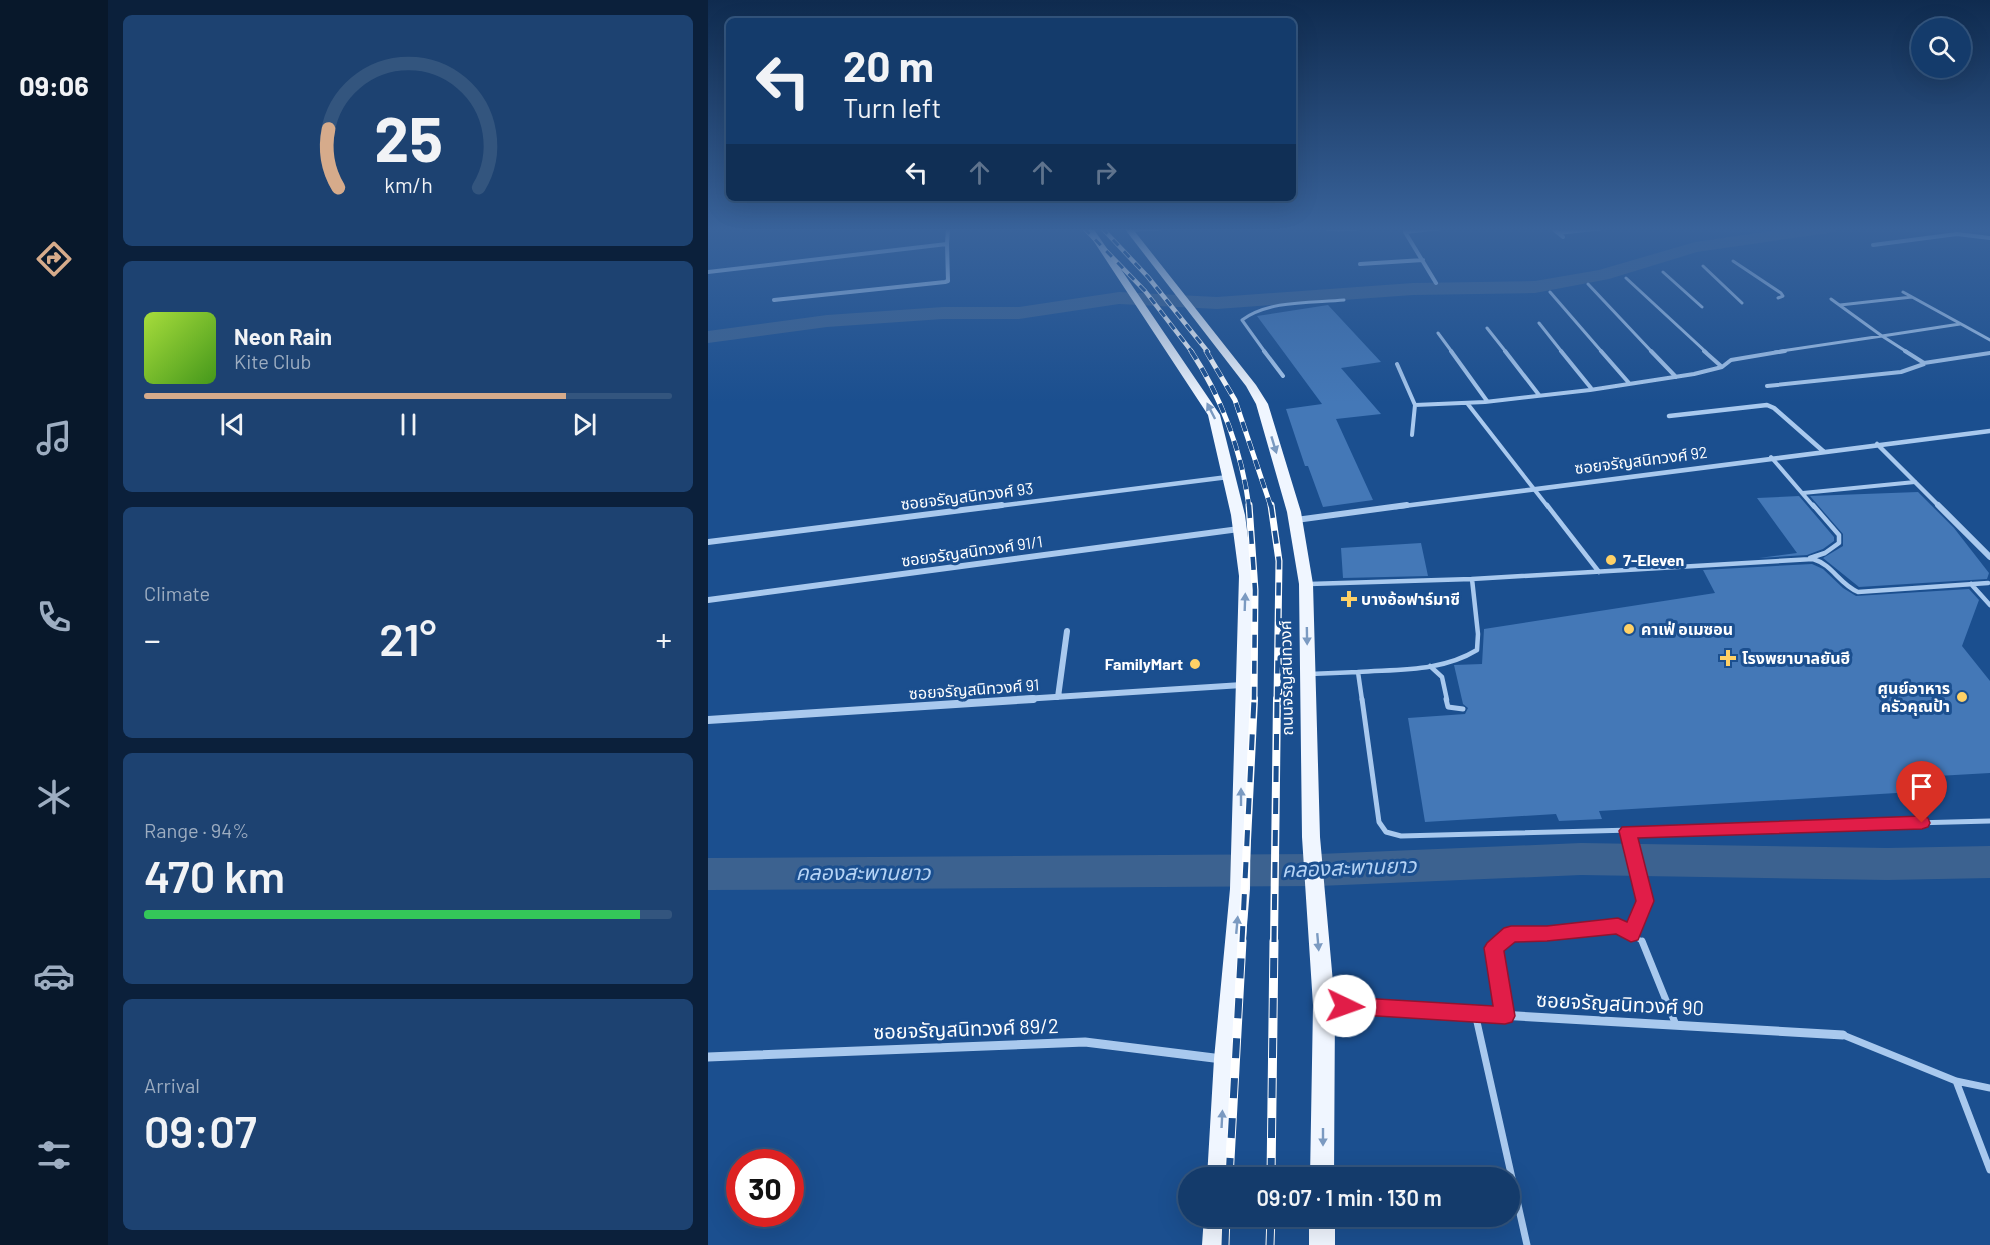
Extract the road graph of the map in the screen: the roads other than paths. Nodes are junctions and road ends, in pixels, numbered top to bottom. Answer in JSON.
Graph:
{"nodes":[{"id":1,"x":906,"y":286,"type":"edge"},
{"id":2,"x":1127,"y":286,"type":"edge"},
{"id":3,"x":1175,"y":286,"type":"edge"},
{"id":4,"x":1590,"y":286,"type":"edge"},
{"id":5,"x":1635,"y":286,"type":"edge"},
{"id":6,"x":1679,"y":286,"type":"edge"},
{"id":7,"x":1724,"y":286,"type":"edge"},
{"id":8,"x":1771,"y":286,"type":"edge"},
{"id":9,"x":1550,"y":292,"type":"dead end"},
{"id":10,"x":1903,"y":292,"type":"dead end"},
{"id":11,"x":1912,"y":297,"type":"junction"},
{"id":12,"x":1778,"y":298,"type":"dead end"},
{"id":13,"x":774,"y":300,"type":"dead end"},
{"id":14,"x":1344,"y":300,"type":"dead end"},
{"id":15,"x":1831,"y":300,"type":"dead end"},
{"id":16,"x":1742,"y":303,"type":"dead end"},
{"id":17,"x":1840,"y":305,"type":"junction"},
{"id":18,"x":1702,"y":307,"type":"dead end"},
{"id":19,"x":1539,"y":323,"type":"dead end"},
{"id":20,"x":1960,"y":324,"type":"junction"},
{"id":21,"x":1487,"y":328,"type":"dead end"},
{"id":22,"x":1438,"y":333,"type":"dead end"},
{"id":23,"x":1882,"y":336,"type":"junction"},
{"id":24,"x":1990,"y":340,"type":"edge"},
{"id":25,"x":1990,"y":353,"type":"edge"},
{"id":26,"x":1924,"y":363,"type":"junction"},
{"id":27,"x":1397,"y":364,"type":"dead end"},
{"id":28,"x":1722,"y":367,"type":"junction"},
{"id":29,"x":1283,"y":376,"type":"dead end"},
{"id":30,"x":1676,"y":377,"type":"junction"},
{"id":31,"x":1629,"y":383,"type":"junction"},
{"id":32,"x":1767,"y":386,"type":"dead end"},
{"id":33,"x":1591,"y":388,"type":"junction"},
{"id":34,"x":1539,"y":395,"type":"junction"},
{"id":35,"x":1488,"y":402,"type":"junction"},
{"id":36,"x":1467,"y":403,"type":"junction"},
{"id":37,"x":1415,"y":405,"type":"junction"},
{"id":38,"x":1669,"y":416,"type":"dead end"},
{"id":39,"x":1990,"y":431,"type":"edge"},
{"id":40,"x":1412,"y":435,"type":"dead end"},
{"id":41,"x":1877,"y":444,"type":"junction"},
{"id":42,"x":1824,"y":451,"type":"junction"},
{"id":43,"x":1771,"y":457,"type":"junction"},
{"id":44,"x":1229,"y":476,"type":"junction"},
{"id":45,"x":1915,"y":482,"type":"junction"},
{"id":46,"x":1534,"y":488,"type":"junction"},
{"id":47,"x":1803,"y":493,"type":"junction"},
{"id":48,"x":1296,"y":520,"type":"junction"},
{"id":49,"x":1240,"y":529,"type":"junction"},
{"id":50,"x":708,"y":542,"type":"edge"},
{"id":51,"x":1990,"y":557,"type":"edge"},
{"id":52,"x":1805,"y":559,"type":"junction"},
{"id":53,"x":1599,"y":572,"type":"junction"},
{"id":54,"x":1472,"y":579,"type":"junction"},
{"id":55,"x":1989,"y":583,"type":"edge"},
{"id":56,"x":1306,"y":584,"type":"junction"},
{"id":57,"x":1971,"y":584,"type":"junction"},
{"id":58,"x":708,"y":600,"type":"edge"},
{"id":59,"x":1990,"y":606,"type":"edge"},
{"id":60,"x":1067,"y":631,"type":"dead end"},
{"id":61,"x":1430,"y":666,"type":"junction"},
{"id":62,"x":1358,"y":672,"type":"junction"},
{"id":63,"x":1308,"y":674,"type":"junction"},
{"id":64,"x":1242,"y":685,"type":"junction"},
{"id":65,"x":1058,"y":697,"type":"junction"},
{"id":66,"x":1463,"y":709,"type":"dead end"},
{"id":67,"x":708,"y":720,"type":"edge"},
{"id":68,"x":1990,"y":821,"type":"edge"},
{"id":69,"x":1628,"y":831,"type":"junction"},
{"id":70,"x":1631,"y":934,"type":"junction"},
{"id":71,"x":1324,"y":1005,"type":"junction"},
{"id":72,"x":1475,"y":1013,"type":"junction"},
{"id":73,"x":1505,"y":1016,"type":"junction"},
{"id":74,"x":1676,"y":1025,"type":"junction"},
{"id":75,"x":1843,"y":1035,"type":"joint"},
{"id":76,"x":708,"y":1057,"type":"edge"},
{"id":77,"x":1225,"y":1059,"type":"junction"},
{"id":78,"x":1956,"y":1081,"type":"junction"},
{"id":79,"x":1990,"y":1088,"type":"edge"},
{"id":80,"x":1220,"y":1167,"type":"edge"},
{"id":81,"x":1322,"y":1167,"type":"edge"},
{"id":82,"x":1990,"y":1170,"type":"edge"},
{"id":83,"x":1216,"y":1227,"type":"edge"},
{"id":84,"x":1322,"y":1227,"type":"edge"},
{"id":85,"x":1215,"y":1245,"type":"edge"},
{"id":86,"x":1322,"y":1245,"type":"edge"},
{"id":87,"x":1527,"y":1245,"type":"edge"}],
"edges":[{"from":1,"to":13,"type":"street"},
{"from":44,"to":2,"type":"main road","one_way":true},
{"from":3,"to":48,"type":"main road","name":"ถนนจรัญสนิทวงศ์","one_way":true},
{"from":4,"to":30,"type":"lane"},
{"from":5,"to":28,"type":"lane"},
{"from":6,"to":18,"type":"lane"},
{"from":7,"to":16,"type":"lane"},
{"from":8,"to":12,"type":"lane"},
{"from":9,"to":31,"type":"lane"},
{"from":10,"to":11,"type":"lane"},
{"from":11,"to":17,"type":"lane"},
{"from":11,"to":20,"type":"lane"},
{"from":14,"to":29,"type":"lane"},
{"from":15,"to":17,"type":"lane"},
{"from":17,"to":23,"type":"lane"},
{"from":19,"to":33,"type":"lane"},
{"from":20,"to":23,"type":"lane"},
{"from":20,"to":24,"type":"lane"},
{"from":21,"to":34,"type":"lane"},
{"from":22,"to":35,"type":"lane"},
{"from":23,"to":26,"type":"lane"},
{"from":23,"to":28,"type":"lane"},
{"from":25,"to":26,"type":"lane"},
{"from":26,"to":32,"type":"lane"},
{"from":27,"to":37,"type":"lane"},
{"from":28,"to":30,"type":"lane"},
{"from":30,"to":31,"type":"lane"},
{"from":31,"to":33,"type":"lane"},
{"from":33,"to":34,"type":"lane"},
{"from":34,"to":35,"type":"lane"},
{"from":35,"to":36,"type":"lane"},
{"from":36,"to":37,"type":"lane"},
{"from":36,"to":46,"type":"lane"},
{"from":37,"to":40,"type":"lane"},
{"from":38,"to":42,"type":"street"},
{"from":39,"to":41,"type":"street","name":"ซอยจรัญสนิทวงศ์ 92"},
{"from":41,"to":42,"type":"street","name":"ซอยจรัญสนิทวงศ์ 92"},
{"from":41,"to":45,"type":"street"},
{"from":42,"to":43,"type":"street","name":"ซอยจรัญสนิทวงศ์ 92"},
{"from":43,"to":46,"type":"street","name":"ซอยจรัญสนิทวงศ์ 92"},
{"from":43,"to":47,"type":"lane"},
{"from":44,"to":49,"type":"main road"},
{"from":44,"to":50,"type":"street","name":"ซอยจรัญสนิทวงศ์ 93"},
{"from":45,"to":47,"type":"lane"},
{"from":45,"to":51,"type":"street"},
{"from":46,"to":48,"type":"street","name":"ซอยจรัญสนิทวงศ์ 92"},
{"from":46,"to":53,"type":"lane"},
{"from":47,"to":52,"type":"lane"},
{"from":48,"to":56,"type":"main road","name":"ถนนจรัญสนิทวงศ์"},
{"from":49,"to":58,"type":"street","name":"ซอยจรัญสนิทวงศ์ 91/1"},
{"from":64,"to":49,"type":"main road","one_way":true},
{"from":52,"to":53,"type":"lane"},
{"from":52,"to":57,"type":"lane"},
{"from":53,"to":54,"type":"lane"},
{"from":54,"to":56,"type":"lane"},
{"from":54,"to":61,"type":"lane"},
{"from":55,"to":57,"type":"lane"},
{"from":56,"to":63,"type":"main road","name":"ถนนจรัญสนิทวงศ์","one_way":true},
{"from":57,"to":59,"type":"lane"},
{"from":60,"to":65,"type":"street"},
{"from":61,"to":62,"type":"lane"},
{"from":61,"to":66,"type":"lane"},
{"from":62,"to":63,"type":"lane"},
{"from":62,"to":69,"type":"lane"},
{"from":63,"to":71,"type":"main road","name":"ถนนจรัญสนิทวงศ์","one_way":true},
{"from":64,"to":65,"type":"street","name":"ซอยจรัญสนิทวงศ์ 91"},
{"from":77,"to":64,"type":"main road","one_way":true},
{"from":65,"to":67,"type":"street","name":"ซอยจรัญสนิทวงศ์ 91"},
{"from":68,"to":69,"type":"lane"},
{"from":69,"to":70,"type":"lane"},
{"from":70,"to":73,"type":"lane"},
{"from":70,"to":74,"type":"lane"},
{"from":71,"to":72,"type":"street","name":"ซอยจรัญสนิทวงศ์ 90"},
{"from":71,"to":81,"type":"main road","name":"ถนนจรัญสนิทวงศ์","one_way":true},
{"from":72,"to":73,"type":"street","name":"ซอยจรัญสนิทวงศ์ 90"},
{"from":72,"to":87,"type":"lane"},
{"from":73,"to":74,"type":"street","name":"ซอยจรัญสนิทวงศ์ 90"},
{"from":74,"to":75,"type":"street","name":"ซอยจรัญสนิทวงศ์ 90"},
{"from":75,"to":78,"type":"lane"},
{"from":76,"to":77,"type":"street","name":"ซอยจรัญสนิทวงศ์ 89/2"},
{"from":80,"to":77,"type":"main road","one_way":true},
{"from":78,"to":79,"type":"lane"},
{"from":78,"to":82,"type":"lane"},
{"from":83,"to":85,"type":"main road"},
{"from":84,"to":86,"type":"main road"}]}
